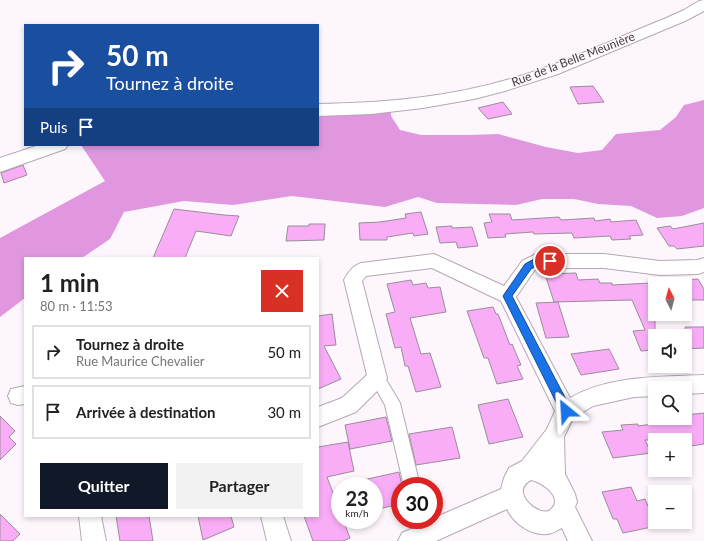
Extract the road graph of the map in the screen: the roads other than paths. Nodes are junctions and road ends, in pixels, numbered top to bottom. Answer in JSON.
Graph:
{"nodes":[{"id":1,"x":704,"y":4,"type":"edge"},
{"id":2,"x":319,"y":110,"type":"edge"},
{"id":3,"x":56,"y":146,"type":"edge"},
{"id":4,"x":0,"y":165,"type":"edge"},
{"id":5,"x":704,"y":265,"type":"edge"},
{"id":6,"x":508,"y":296,"type":"junction"},
{"id":7,"x":377,"y":378,"type":"junction"},
{"id":8,"x":704,"y":384,"type":"edge"},
{"id":9,"x":566,"y":411,"type":"junction"},
{"id":10,"x":319,"y":417,"type":"edge"},
{"id":11,"x":554,"y":436,"type":"junction"},
{"id":12,"x":530,"y":469,"type":"junction"},
{"id":13,"x":410,"y":477,"type":"edge"},
{"id":14,"x":554,"y":477,"type":"junction"},
{"id":15,"x":512,"y":495,"type":"junction"},
{"id":16,"x":560,"y":514,"type":"junction"},
{"id":17,"x":90,"y":517,"type":"edge"},
{"id":18,"x":272,"y":517,"type":"edge"},
{"id":19,"x":418,"y":532,"type":"edge"},
{"id":20,"x":94,"y":541,"type":"edge"},
{"id":21,"x":279,"y":541,"type":"edge"},
{"id":22,"x":576,"y":541,"type":"edge"},
{"id":23,"x":580,"y":541,"type":"edge"}],
"edges":[{"from":1,"to":2,"type":"street","name":"Rue de la Belle Meunière"},
{"from":3,"to":4,"type":"street"},
{"from":5,"to":6,"type":"street"},
{"from":6,"to":7,"type":"street"},
{"from":6,"to":9,"type":"street"},
{"from":7,"to":10,"type":"street"},
{"from":7,"to":13,"type":"street"},
{"from":8,"to":9,"type":"street"},
{"from":9,"to":11,"type":"street"},
{"from":11,"to":12,"type":"street"},
{"from":11,"to":14,"type":"street"},
{"from":12,"to":14,"type":"street"},
{"from":12,"to":15,"type":"street"},
{"from":14,"to":16,"type":"street"},
{"from":15,"to":16,"type":"street"},
{"from":15,"to":19,"type":"street"},
{"from":16,"to":22,"type":"street"},
{"from":16,"to":23,"type":"street"},
{"from":17,"to":20,"type":"street"},
{"from":18,"to":21,"type":"street"}]}
